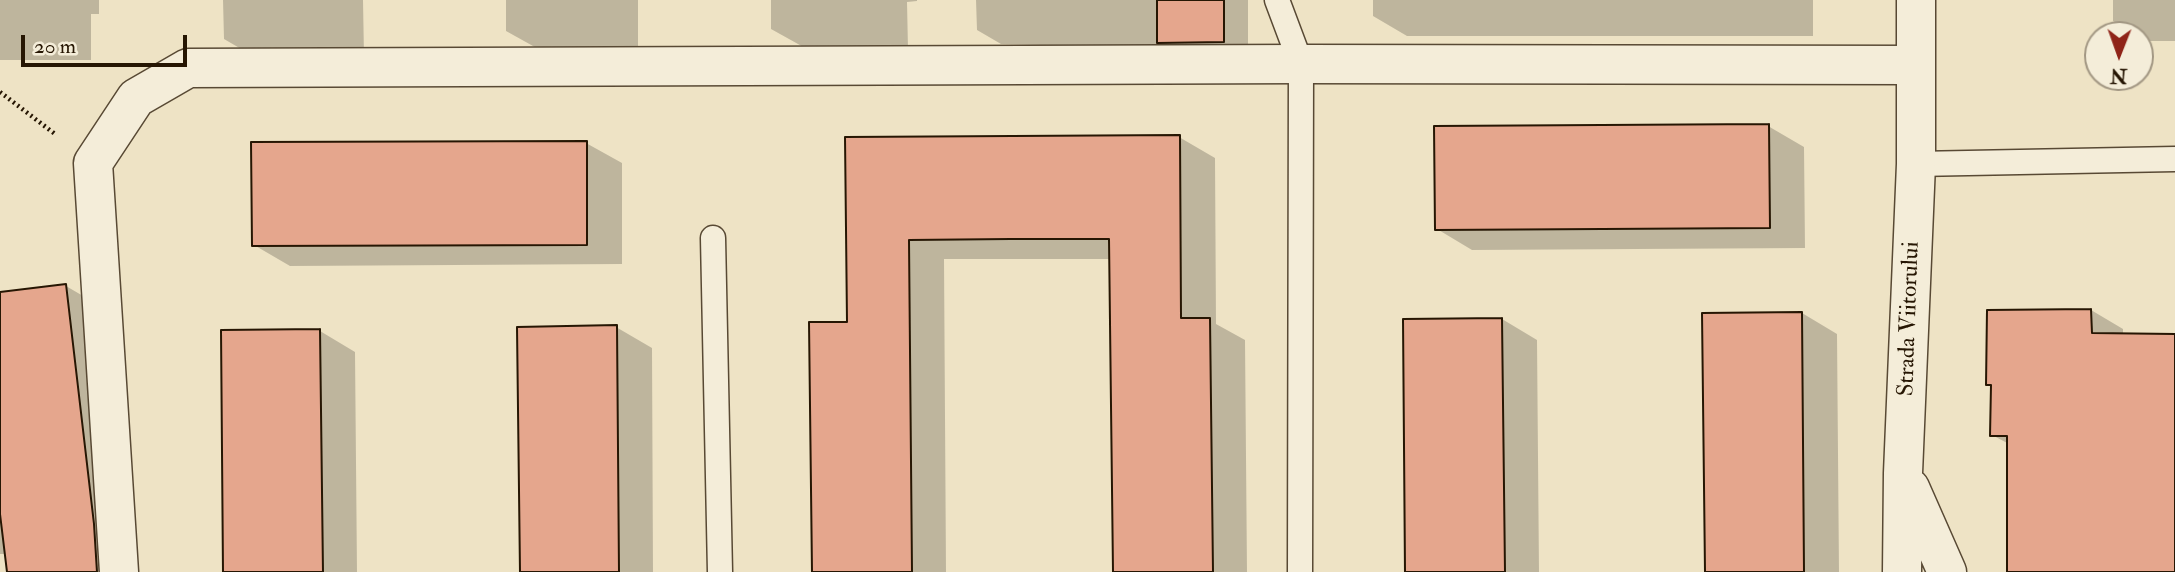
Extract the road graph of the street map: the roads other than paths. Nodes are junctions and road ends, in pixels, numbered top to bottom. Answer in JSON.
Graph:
{"nodes":[{"id":1,"x":1277,"y":0,"type":"edge"},
{"id":2,"x":1916,"y":0,"type":"edge"},
{"id":3,"x":1301,"y":64,"type":"junction"},
{"id":4,"x":1916,"y":65,"type":"junction"},
{"id":5,"x":2175,"y":159,"type":"edge"},
{"id":6,"x":1916,"y":164,"type":"junction"},
{"id":7,"x":713,"y":238,"type":"dead end"},
{"id":8,"x":1903,"y":473,"type":"junction"},
{"id":9,"x":118,"y":572,"type":"edge"},
{"id":10,"x":720,"y":572,"type":"edge"},
{"id":11,"x":1300,"y":572,"type":"edge"},
{"id":12,"x":1902,"y":572,"type":"edge"},
{"id":13,"x":1947,"y":572,"type":"edge"}],
"edges":[{"from":1,"to":3,"type":"lane"},
{"from":2,"to":4,"type":"street","name":"Strada Viitorului"},
{"from":3,"to":4,"type":"street"},
{"from":3,"to":9,"type":"street"},
{"from":3,"to":11,"type":"lane"},
{"from":4,"to":6,"type":"street","name":"Strada Viitorului"},
{"from":5,"to":6,"type":"lane"},
{"from":6,"to":8,"type":"street","name":"Strada Viitorului"},
{"from":7,"to":10,"type":"lane"},
{"from":8,"to":12,"type":"street","name":"Strada Viitorului"},
{"from":8,"to":13,"type":"street","name":"Strada Viitorului"}]}
